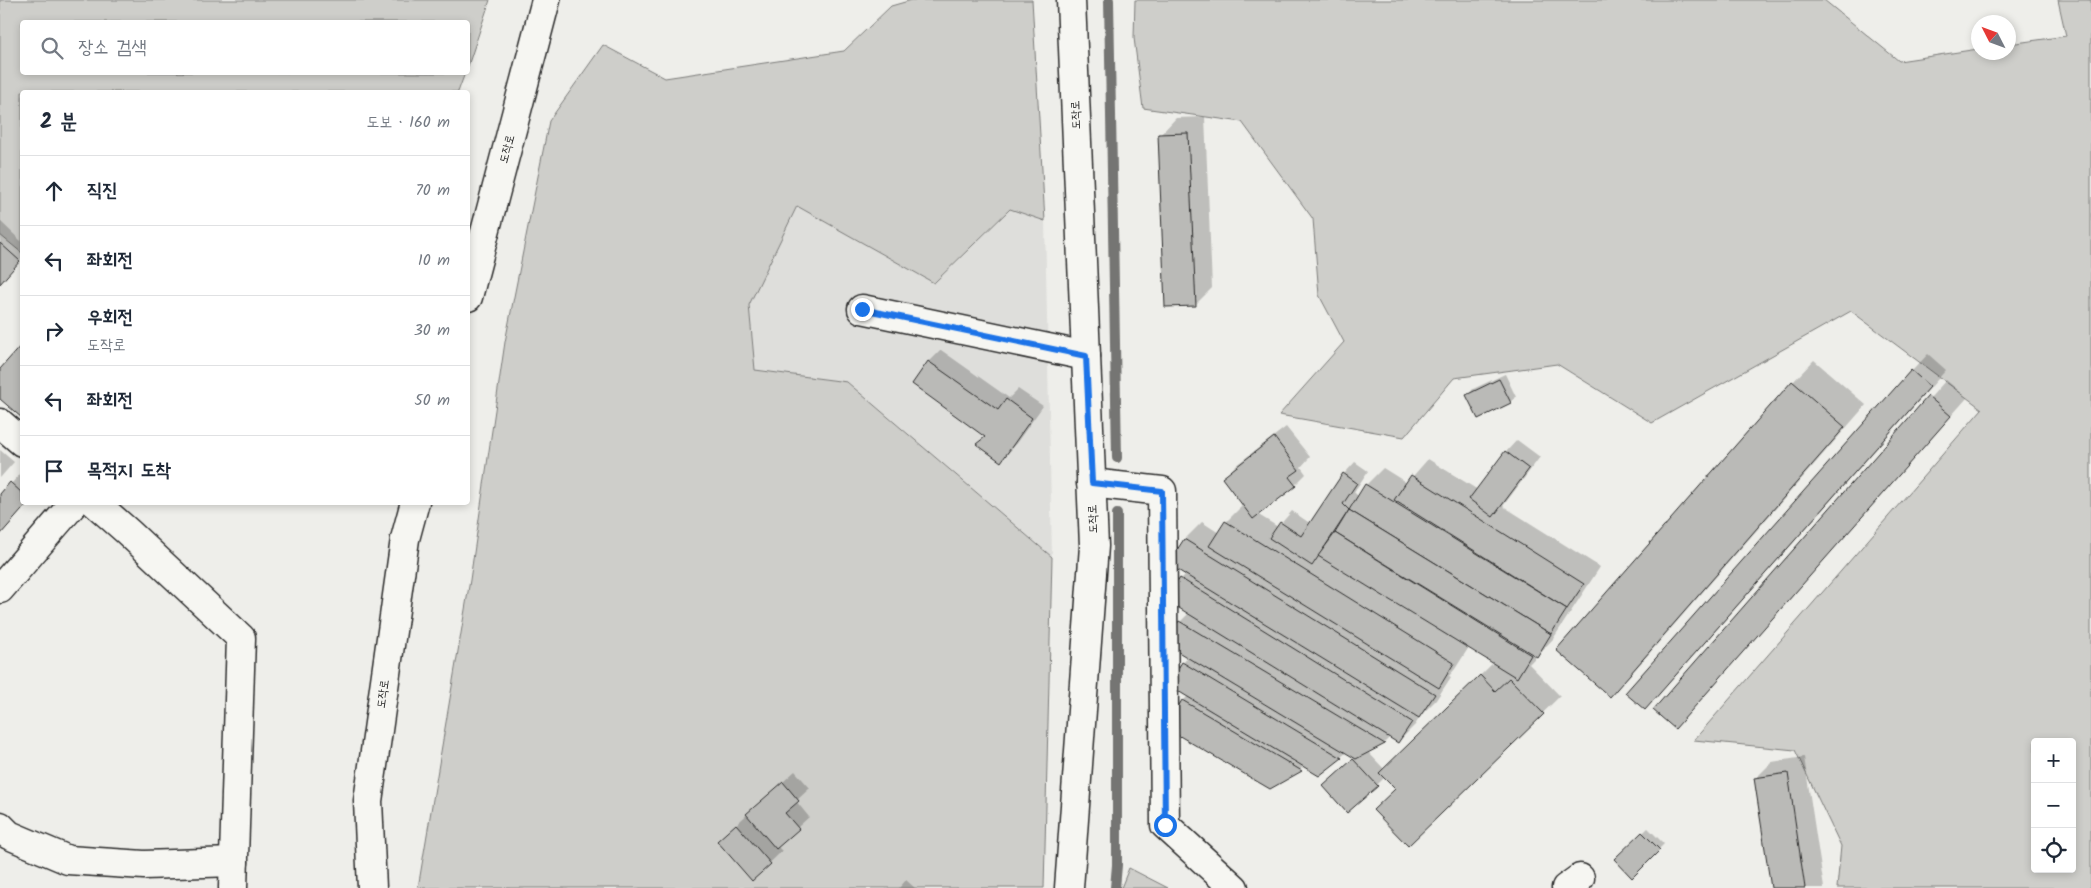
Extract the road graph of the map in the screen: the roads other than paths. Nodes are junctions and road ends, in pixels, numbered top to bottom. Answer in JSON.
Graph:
{"nodes":[{"id":1,"x":546,"y":0,"type":"edge"},
{"id":2,"x":1071,"y":0,"type":"edge"},
{"id":3,"x":470,"y":289,"type":"edge"},
{"id":4,"x":862,"y":309,"type":"dead end"},
{"id":5,"x":1086,"y":356,"type":"junction"},
{"id":6,"x":0,"y":423,"type":"edge"},
{"id":7,"x":20,"y":440,"type":"edge"},
{"id":8,"x":1092,"y":483,"type":"junction"},
{"id":9,"x":72,"y":505,"type":"edge"},
{"id":10,"x":97,"y":505,"type":"edge"},
{"id":11,"x":414,"y":505,"type":"edge"},
{"id":12,"x":0,"y":589,"type":"edge"},
{"id":13,"x":0,"y":826,"type":"edge"},
{"id":14,"x":234,"y":875,"type":"edge"},
{"id":15,"x":372,"y":888,"type":"edge"},
{"id":16,"x":1069,"y":888,"type":"edge"},
{"id":17,"x":1234,"y":888,"type":"edge"}],
"edges":[{"from":1,"to":3,"type":"street","name":"도작로"},
{"from":2,"to":5,"type":"street","name":"도작로"},
{"from":4,"to":5,"type":"street"},
{"from":5,"to":8,"type":"street","name":"도작로"},
{"from":6,"to":7,"type":"street"},
{"from":8,"to":16,"type":"street","name":"도작로"},
{"from":8,"to":17,"type":"street"},
{"from":9,"to":12,"type":"street"},
{"from":10,"to":14,"type":"street"},
{"from":11,"to":15,"type":"street","name":"도작로"},
{"from":13,"to":14,"type":"street"}]}
